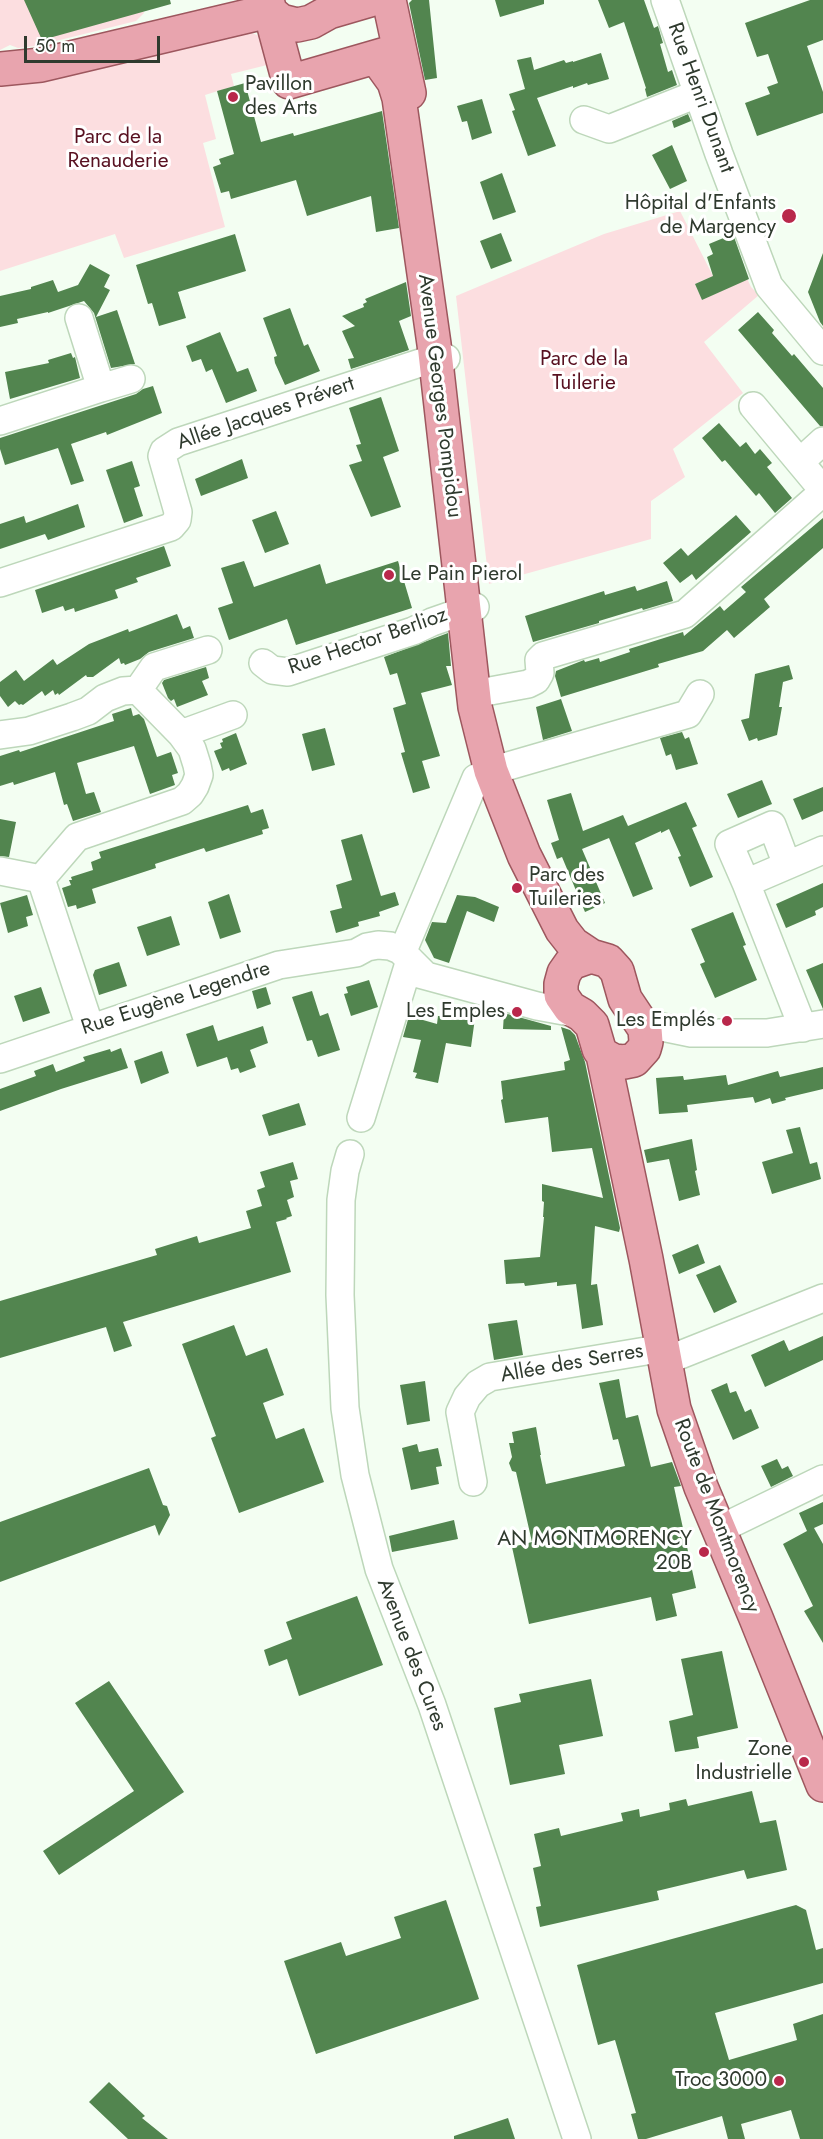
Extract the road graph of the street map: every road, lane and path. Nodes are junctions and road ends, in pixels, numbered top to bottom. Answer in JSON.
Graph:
{"nodes":[{"id":1,"x":370,"y":0,"type":"edge"},
{"id":2,"x":389,"y":0,"type":"edge"},
{"id":3,"x":665,"y":0,"type":"edge"},
{"id":4,"x":272,"y":4,"type":"edge"},
{"id":5,"x":388,"y":54,"type":"junction"},
{"id":6,"x":0,"y":69,"type":"edge"},
{"id":7,"x":697,"y":93,"type":"junction"},
{"id":8,"x":584,"y":120,"type":"dead end"},
{"id":9,"x":80,"y":318,"type":"dead end"},
{"id":10,"x":823,"y":351,"type":"edge"},
{"id":11,"x":441,"y":359,"type":"junction"},
{"id":12,"x":131,"y":379,"type":"dead end"},
{"id":13,"x":101,"y":388,"type":"junction"},
{"id":14,"x":753,"y":406,"type":"dead end"},
{"id":15,"x":1,"y":418,"type":"edge"},
{"id":16,"x":823,"y":441,"type":"edge"},
{"id":17,"x":800,"y":462,"type":"junction"},
{"id":18,"x":823,"y":491,"type":"edge"},
{"id":19,"x":0,"y":583,"type":"edge"},
{"id":20,"x":470,"y":609,"type":"junction"},
{"id":21,"x":208,"y":650,"type":"dead end"},
{"id":22,"x":263,"y":663,"type":"dead end"},
{"id":23,"x":138,"y":690,"type":"junction"},
{"id":24,"x":479,"y":694,"type":"junction"},
{"id":25,"x":700,"y":694,"type":"dead end"},
{"id":26,"x":233,"y":715,"type":"dead end"},
{"id":27,"x":181,"y":734,"type":"junction"},
{"id":28,"x":0,"y":735,"type":"edge"},
{"id":29,"x":488,"y":756,"type":"junction"},
{"id":30,"x":823,"y":850,"type":"edge"},
{"id":31,"x":524,"y":855,"type":"junction"},
{"id":32,"x":787,"y":865,"type":"junction"},
{"id":33,"x":0,"y":871,"type":"edge"},
{"id":34,"x":41,"y":879,"type":"junction"},
{"id":35,"x":746,"y":883,"type":"junction"},
{"id":36,"x":591,"y":956,"type":"junction"},
{"id":37,"x":410,"y":964,"type":"junction"},
{"id":38,"x":554,"y":989,"type":"junction"},
{"id":39,"x":813,"y":1026,"type":"edge"},
{"id":40,"x":90,"y":1027,"type":"junction"},
{"id":41,"x":630,"y":1046,"type":"junction"},
{"id":42,"x":0,"y":1059,"type":"edge"},
{"id":43,"x":361,"y":1118,"type":"dead end"},
{"id":44,"x":350,"y":1154,"type":"dead end"},
{"id":45,"x":823,"y":1298,"type":"edge"},
{"id":46,"x":665,"y":1354,"type":"junction"},
{"id":47,"x":823,"y":1479,"type":"edge"},
{"id":48,"x":473,"y":1482,"type":"dead end"},
{"id":49,"x":718,"y":1530,"type":"junction"},
{"id":50,"x":823,"y":1785,"type":"edge"},
{"id":51,"x":577,"y":2139,"type":"edge"}],
"edges":[{"from":1,"to":4,"type":"main road"},
{"from":2,"to":5,"type":"main road","name":"Avenue Georges Pompidou"},
{"from":3,"to":7,"type":"street","name":"Rue Henri Dunant"},
{"from":4,"to":5,"type":"main road"},
{"from":4,"to":6,"type":"main road"},
{"from":5,"to":11,"type":"main road","name":"Avenue Georges Pompidou"},
{"from":7,"to":8,"type":"street"},
{"from":7,"to":10,"type":"street","name":"Rue Henri Dunant"},
{"from":9,"to":13,"type":"street"},
{"from":11,"to":19,"type":"street","name":"Allée Jacques Prévert"},
{"from":11,"to":20,"type":"main road","name":"Avenue Georges Pompidou"},
{"from":12,"to":13,"type":"street"},
{"from":13,"to":15,"type":"street"},
{"from":14,"to":17,"type":"street"},
{"from":16,"to":17,"type":"street"},
{"from":17,"to":18,"type":"street"},
{"from":18,"to":24,"type":"street"},
{"from":20,"to":22,"type":"street","name":"Rue Hector Berlioz"},
{"from":20,"to":24,"type":"main road","name":"Avenue Georges Pompidou"},
{"from":21,"to":23,"type":"street"},
{"from":23,"to":27,"type":"street"},
{"from":23,"to":28,"type":"street"},
{"from":24,"to":29,"type":"main road","name":"Avenue Georges Pompidou"},
{"from":25,"to":29,"type":"street"},
{"from":26,"to":27,"type":"street"},
{"from":27,"to":34,"type":"street"},
{"from":29,"to":31,"type":"main road","name":"Avenue Georges Pompidou"},
{"from":29,"to":37,"type":"street"},
{"from":30,"to":32,"type":"street"},
{"from":31,"to":36,"type":"main road","name":"Avenue Georges Pompidou"},
{"from":31,"to":38,"type":"main road","name":"Avenue Georges Pompidou"},
{"from":32,"to":35,"type":"street"},
{"from":32,"to":35,"type":"street"},
{"from":33,"to":34,"type":"street"},
{"from":34,"to":40,"type":"street"},
{"from":35,"to":39,"type":"street"},
{"from":36,"to":38,"type":"main road"},
{"from":36,"to":41,"type":"main road","name":"Avenue Georges Pompidou"},
{"from":37,"to":38,"type":"street","name":"Rue Eugène Legendre"},
{"from":37,"to":40,"type":"street","name":"Rue Eugène Legendre"},
{"from":37,"to":43,"type":"street"},
{"from":38,"to":41,"type":"main road","name":"Avenue Georges Pompidou"},
{"from":39,"to":41,"type":"street"},
{"from":40,"to":42,"type":"street","name":"Rue Eugène Legendre"},
{"from":41,"to":46,"type":"main road","name":"Route de Montmorency"},
{"from":44,"to":51,"type":"street","name":"Avenue des Cures"},
{"from":45,"to":46,"type":"street","name":"Allée des Serres"},
{"from":46,"to":48,"type":"street","name":"Allée des Serres"},
{"from":46,"to":49,"type":"main road","name":"Route de Montmorency"},
{"from":47,"to":49,"type":"street"},
{"from":49,"to":50,"type":"main road","name":"Route de Montmorency"}]}
